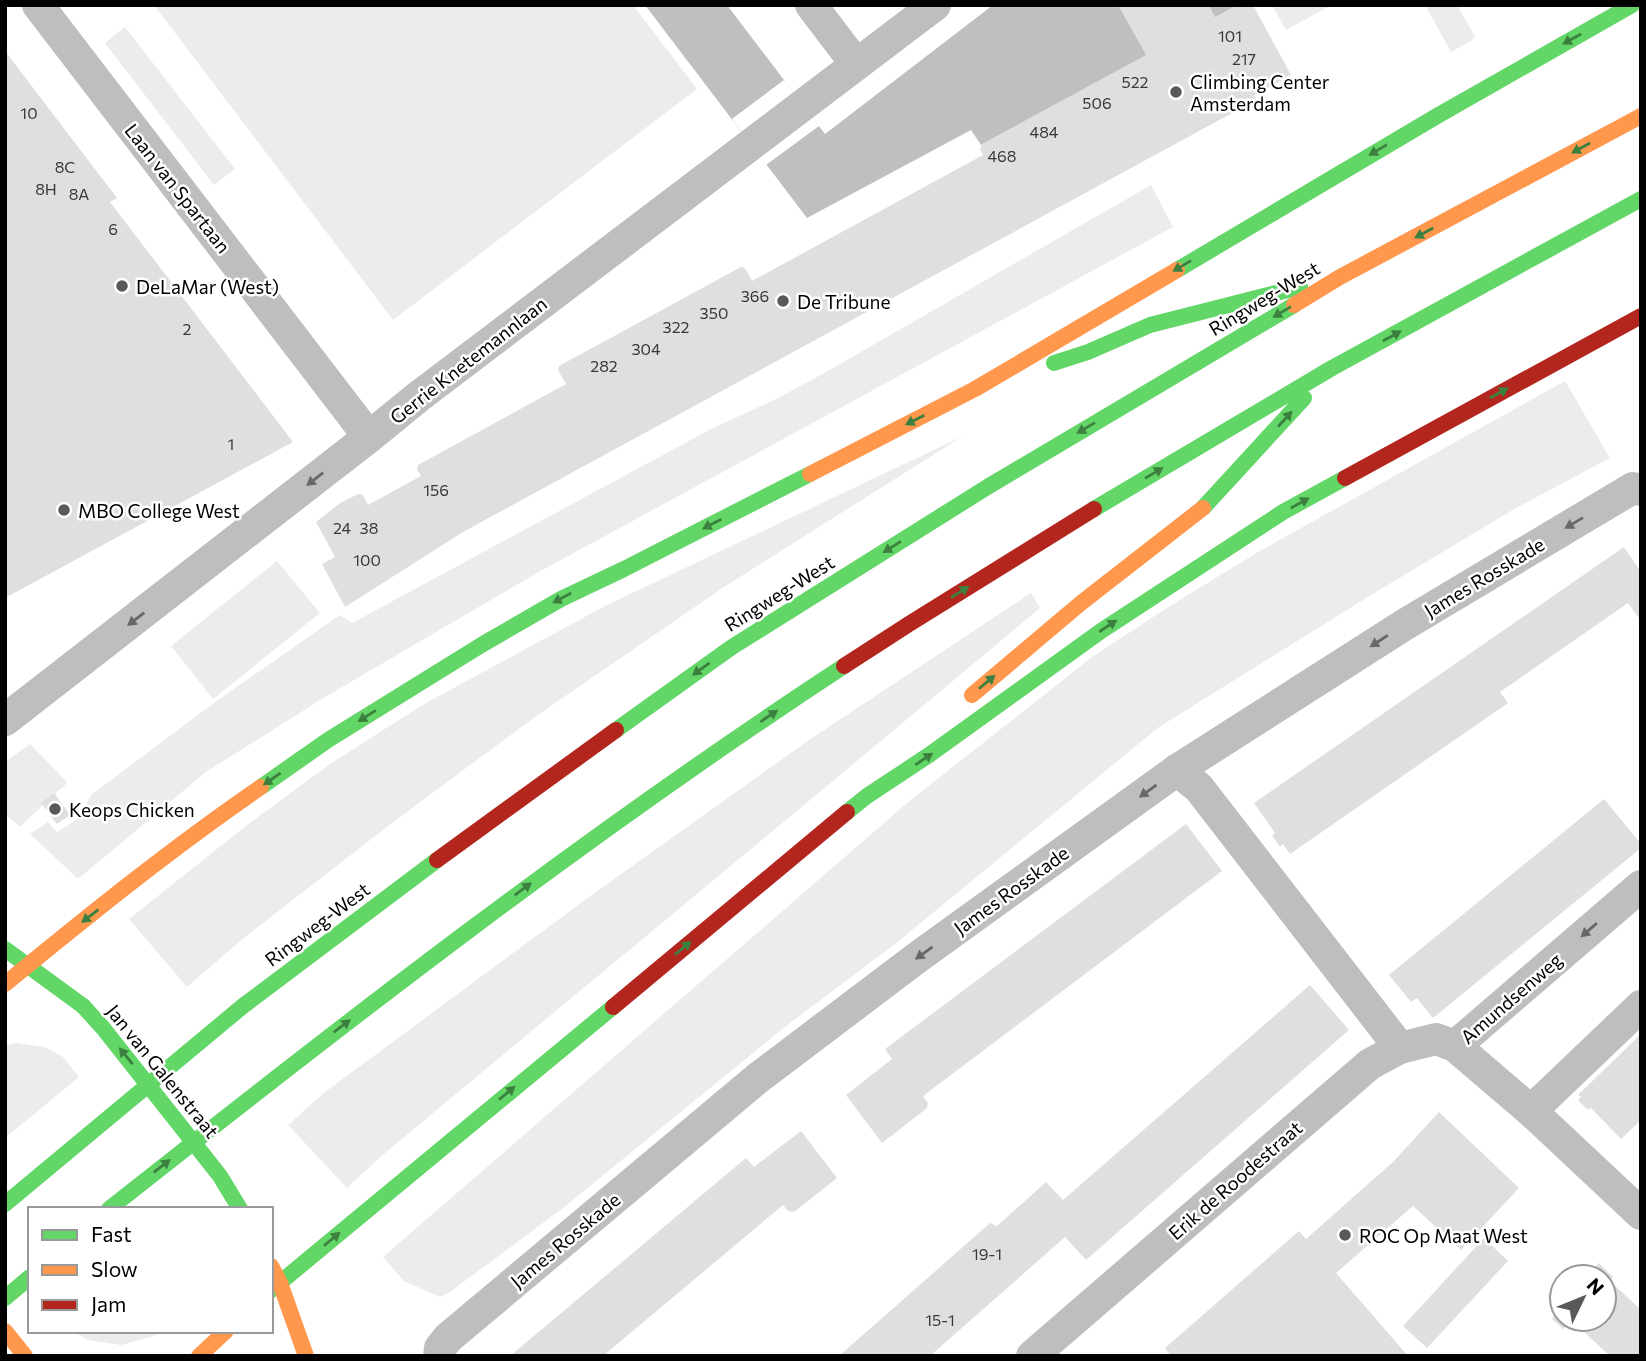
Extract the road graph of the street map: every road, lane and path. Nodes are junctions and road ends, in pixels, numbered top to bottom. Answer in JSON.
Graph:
{"nodes":[{"id":1,"x":38,"y":5,"type":"edge"},
{"id":2,"x":811,"y":5,"type":"edge"},
{"id":3,"x":934,"y":5,"type":"edge"},
{"id":4,"x":1632,"y":5,"type":"edge"},
{"id":5,"x":856,"y":64,"type":"junction"},
{"id":6,"x":1641,"y":116,"type":"edge"},
{"id":7,"x":1641,"y":198,"type":"edge"},
{"id":8,"x":1340,"y":277,"type":"junction"},
{"id":9,"x":1641,"y":316,"type":"edge"},
{"id":10,"x":1332,"y":368,"type":"junction"},
{"id":11,"x":975,"y":389,"type":"junction"},
{"id":12,"x":369,"y":437,"type":"junction"},
{"id":13,"x":1637,"y":489,"type":"edge"},
{"id":14,"x":959,"y":706,"type":"dead end"},
{"id":15,"x":5,"y":720,"type":"edge"},
{"id":16,"x":909,"y":750,"type":"dead end"},
{"id":17,"x":1177,"y":770,"type":"junction"},
{"id":18,"x":867,"y":796,"type":"junction"},
{"id":19,"x":1641,"y":886,"type":"edge"},
{"id":20,"x":5,"y":949,"type":"edge"},
{"id":21,"x":27,"y":966,"type":"junction"},
{"id":22,"x":5,"y":984,"type":"edge"},
{"id":23,"x":1641,"y":1006,"type":"edge"},
{"id":24,"x":1455,"y":1046,"type":"junction"},
{"id":25,"x":1400,"y":1048,"type":"junction"},
{"id":26,"x":1531,"y":1111,"type":"junction"},
{"id":27,"x":5,"y":1204,"type":"edge"},
{"id":28,"x":112,"y":1207,"type":"edge"},
{"id":29,"x":239,"y":1207,"type":"edge"},
{"id":30,"x":1641,"y":1214,"type":"edge"},
{"id":31,"x":28,"y":1279,"type":"edge"},
{"id":32,"x":276,"y":1287,"type":"edge"},
{"id":33,"x":5,"y":1298,"type":"edge"},
{"id":34,"x":5,"y":1331,"type":"edge"},
{"id":35,"x":224,"y":1333,"type":"edge"},
{"id":36,"x":25,"y":1356,"type":"edge"},
{"id":37,"x":199,"y":1356,"type":"edge"},
{"id":38,"x":306,"y":1356,"type":"edge"},
{"id":39,"x":439,"y":1356,"type":"edge"},
{"id":40,"x":1032,"y":1356,"type":"edge"}],
"edges":[{"from":1,"to":12,"type":"street","name":"Laan van Spartaan"},
{"from":2,"to":5,"type":"street"},
{"from":3,"to":5,"type":"street","name":"Gerrie Knetemannlaan"},
{"from":4,"to":11,"type":"main road","one_way":true},
{"from":5,"to":12,"type":"street","name":"Gerrie Knetemannlaan"},
{"from":6,"to":8,"type":"main road","name":"Ringweg-West","one_way":true},
{"from":10,"to":7,"type":"main road","one_way":true},
{"from":8,"to":11,"type":"main road"},
{"from":8,"to":27,"type":"main road","name":"Ringweg-West","one_way":true},
{"from":18,"to":9,"type":"main road","one_way":true},
{"from":14,"to":10,"type":"main road","one_way":true},
{"from":28,"to":10,"type":"main road","one_way":true},
{"from":11,"to":21,"type":"main road","one_way":true},
{"from":12,"to":15,"type":"street","name":"Gerrie Knetemannlaan","one_way":true},
{"from":13,"to":17,"type":"street","name":"James Rosskade","one_way":true},
{"from":16,"to":18,"type":"main road"},
{"from":17,"to":25,"type":"street"},
{"from":17,"to":39,"type":"street","name":"James Rosskade","one_way":true},
{"from":32,"to":18,"type":"main road","one_way":true},
{"from":19,"to":24,"type":"street","name":"Amundsenweg","one_way":true},
{"from":20,"to":21,"type":"main road","name":"Jan van Galenstraat"},
{"from":21,"to":22,"type":"main road"},
{"from":29,"to":21,"type":"main road","name":"Jan van Galenstraat","one_way":true,"bridge":true},
{"from":23,"to":26,"type":"street"},
{"from":24,"to":25,"type":"street","name":"Erik de Roodestraat"},
{"from":24,"to":26,"type":"street","name":"Amundsenweg"},
{"from":25,"to":40,"type":"street","name":"Erik de Roodestraat"},
{"from":26,"to":30,"type":"street","name":"Amundsenweg"},
{"from":31,"to":33,"type":"main road"},
{"from":32,"to":38,"type":"main road"},
{"from":34,"to":36,"type":"main road"},
{"from":35,"to":37,"type":"main road"}]}
